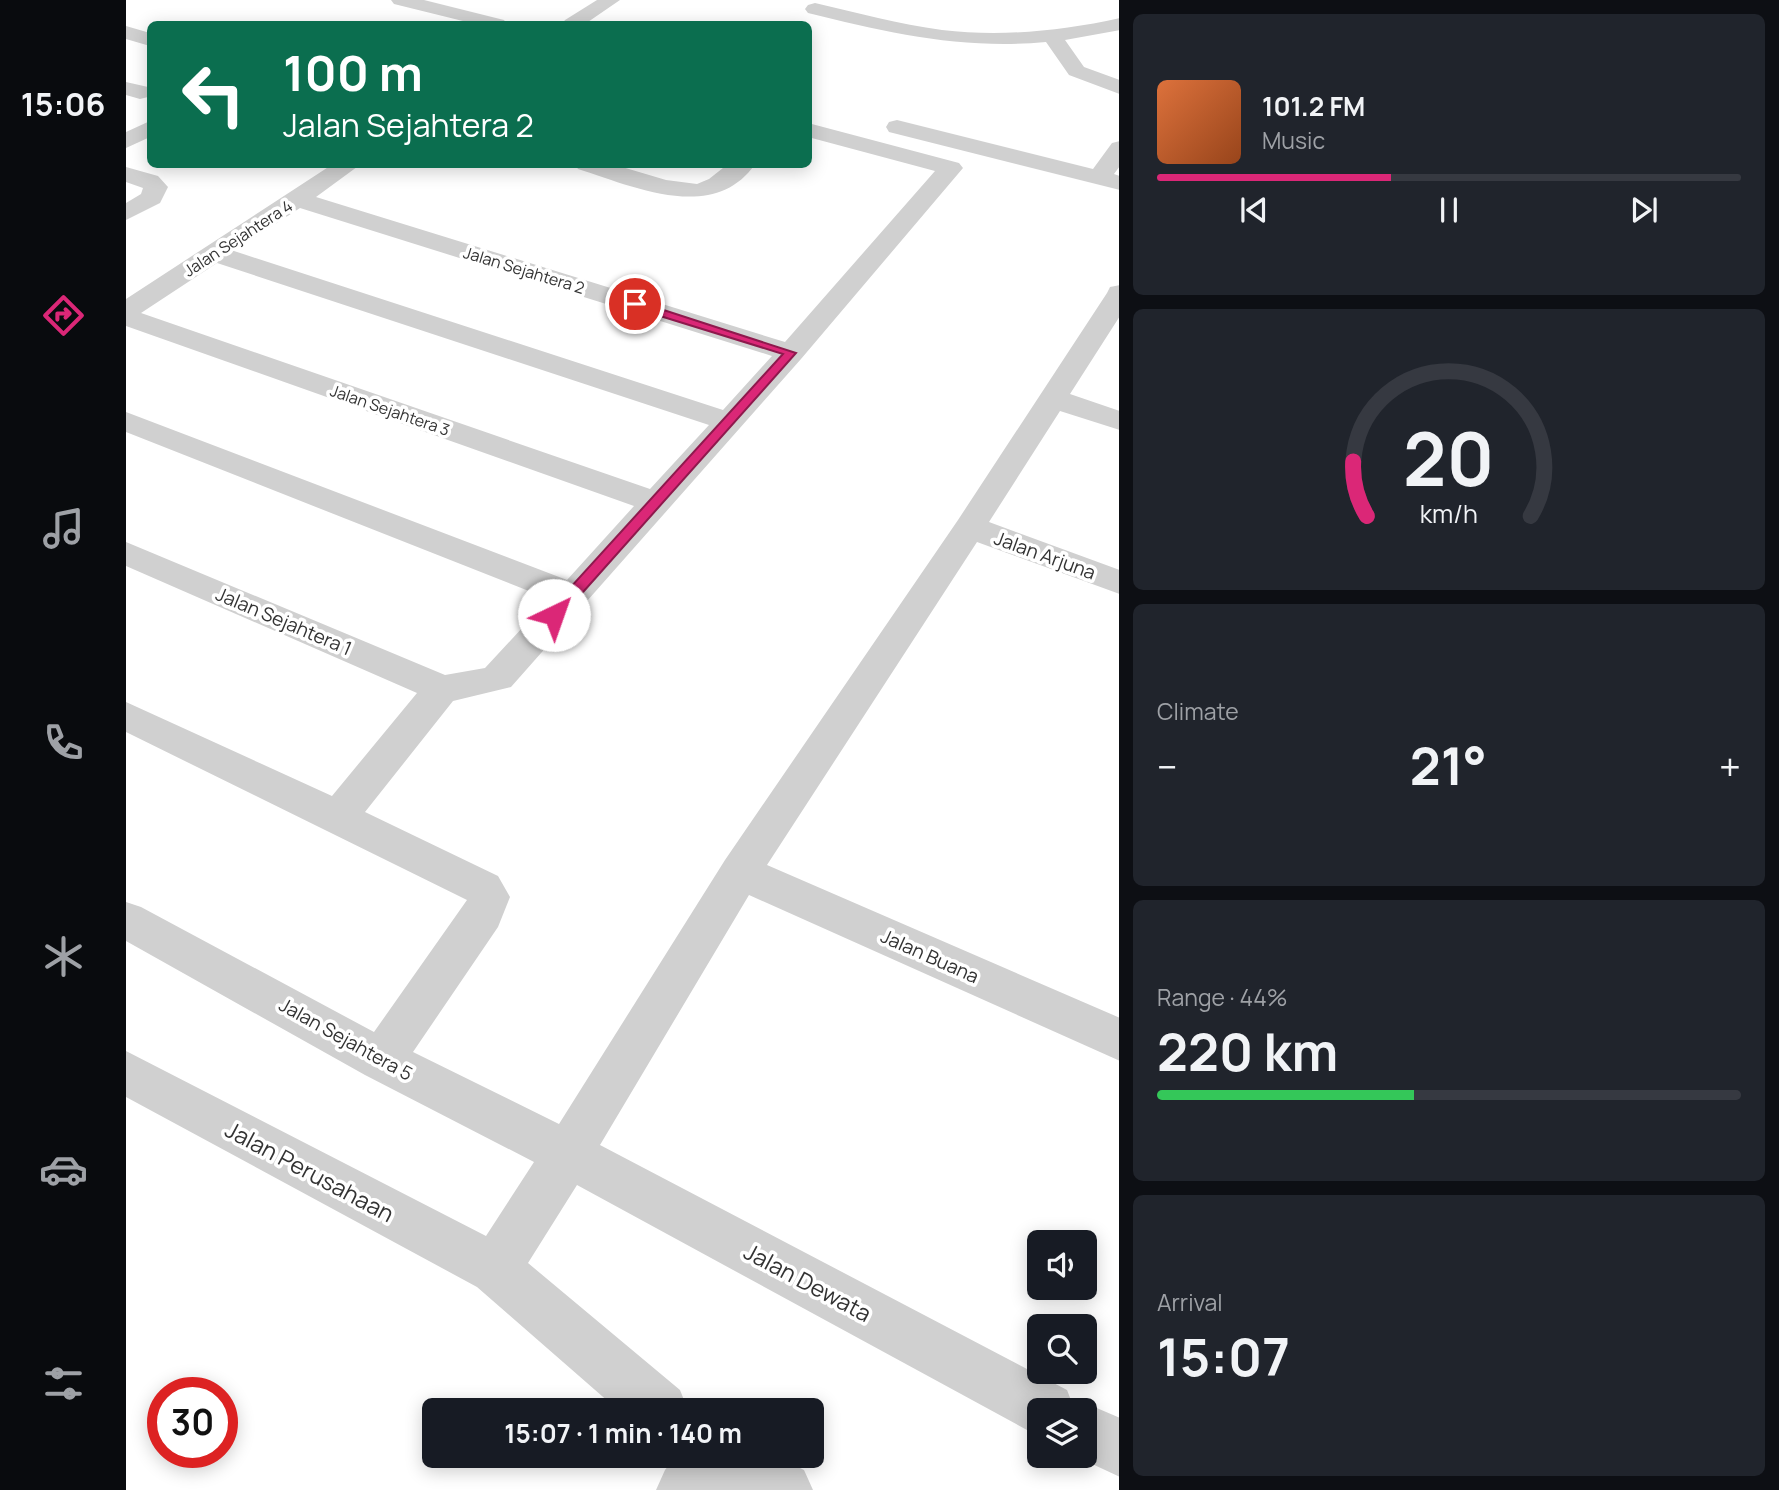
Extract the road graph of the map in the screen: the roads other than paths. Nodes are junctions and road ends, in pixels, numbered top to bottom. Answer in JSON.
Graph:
{"nodes":[{"id":1,"x":401,"y":0,"type":"edge"},
{"id":2,"x":610,"y":0,"type":"edge"},
{"id":3,"x":821,"y":5,"type":"edge"},
{"id":4,"x":1117,"y":15,"type":"edge"},
{"id":5,"x":485,"y":21,"type":"edge"},
{"id":6,"x":577,"y":21,"type":"edge"},
{"id":7,"x":800,"y":21,"type":"edge"},
{"id":8,"x":126,"y":32,"type":"edge"},
{"id":9,"x":1052,"y":34,"type":"junction"},
{"id":10,"x":147,"y":39,"type":"edge"},
{"id":11,"x":1119,"y":88,"type":"edge"},
{"id":12,"x":812,"y":118,"type":"edge"},
{"id":13,"x":870,"y":120,"type":"dead end"},
{"id":14,"x":147,"y":130,"type":"edge"},
{"id":15,"x":126,"y":141,"type":"edge"},
{"id":16,"x":1119,"y":148,"type":"edge"},
{"id":17,"x":962,"y":157,"type":"junction"},
{"id":18,"x":344,"y":168,"type":"edge"},
{"id":19,"x":600,"y":168,"type":"edge"},
{"id":20,"x":738,"y":168,"type":"edge"},
{"id":21,"x":126,"y":174,"type":"edge"},
{"id":22,"x":1109,"y":181,"type":"edge"},
{"id":23,"x":297,"y":200,"type":"junction"},
{"id":24,"x":126,"y":213,"type":"edge"},
{"id":25,"x":214,"y":253,"type":"junction"},
{"id":26,"x":1119,"y":293,"type":"edge"},
{"id":27,"x":126,"y":311,"type":"edge"},
{"id":28,"x":126,"y":317,"type":"edge"},
{"id":29,"x":790,"y":353,"type":"junction"},
{"id":30,"x":1054,"y":399,"type":"junction"},
{"id":31,"x":126,"y":421,"type":"edge"},
{"id":32,"x":728,"y":421,"type":"junction"},
{"id":33,"x":1119,"y":421,"type":"edge"},
{"id":34,"x":654,"y":502,"type":"junction"},
{"id":35,"x":970,"y":527,"type":"junction"},
{"id":36,"x":126,"y":552,"type":"edge"},
{"id":37,"x":1119,"y":583,"type":"edge"},
{"id":38,"x":572,"y":595,"type":"junction"},
{"id":39,"x":442,"y":689,"type":"junction"},
{"id":40,"x":126,"y":716,"type":"edge"},
{"id":41,"x":338,"y":817,"type":"junction"},
{"id":42,"x":740,"y":872,"type":"junction"},
{"id":43,"x":126,"y":920,"type":"edge"},
{"id":44,"x":1119,"y":1040,"type":"edge"},
{"id":45,"x":381,"y":1060,"type":"junction"},
{"id":46,"x":126,"y":1073,"type":"edge"},
{"id":47,"x":568,"y":1154,"type":"junction"},
{"id":48,"x":495,"y":1269,"type":"junction"},
{"id":49,"x":646,"y":1398,"type":"edge"},
{"id":50,"x":1027,"y":1399,"type":"edge"},
{"id":51,"x":1097,"y":1437,"type":"edge"},
{"id":52,"x":1119,"y":1449,"type":"edge"},
{"id":53,"x":703,"y":1468,"type":"edge"},
{"id":54,"x":738,"y":1468,"type":"edge"},
{"id":55,"x":685,"y":1490,"type":"edge"},
{"id":56,"x":784,"y":1490,"type":"edge"}],
"edges":[{"from":1,"to":5,"type":"street"},
{"from":2,"to":6,"type":"street"},
{"from":3,"to":7,"type":"street"},
{"from":3,"to":9,"type":"street"},
{"from":4,"to":9,"type":"street"},
{"from":8,"to":10,"type":"street"},
{"from":9,"to":11,"type":"street"},
{"from":12,"to":17,"type":"street"},
{"from":13,"to":17,"type":"street"},
{"from":14,"to":15,"type":"street"},
{"from":16,"to":22,"type":"street"},
{"from":17,"to":22,"type":"street"},
{"from":17,"to":29,"type":"street"},
{"from":18,"to":23,"type":"street","name":"Jalan Sejahtera 4"},
{"from":19,"to":20,"type":"street"},
{"from":21,"to":24,"type":"street"},
{"from":23,"to":25,"type":"street","name":"Jalan Sejahtera 4"},
{"from":23,"to":29,"type":"street","name":"Jalan Sejahtera 2"},
{"from":25,"to":27,"type":"street","name":"Jalan Sejahtera 4"},
{"from":25,"to":32,"type":"street"},
{"from":26,"to":30,"type":"street"},
{"from":28,"to":34,"type":"street","name":"Jalan Sejahtera 3"},
{"from":29,"to":32,"type":"street"},
{"from":30,"to":33,"type":"street"},
{"from":30,"to":35,"type":"street"},
{"from":31,"to":38,"type":"street"},
{"from":32,"to":34,"type":"street"},
{"from":34,"to":38,"type":"street"},
{"from":35,"to":37,"type":"street","name":"Jalan Arjuna"},
{"from":35,"to":42,"type":"street"},
{"from":36,"to":39,"type":"street","name":"Jalan Sejahtera 1"},
{"from":38,"to":39,"type":"street"},
{"from":39,"to":41,"type":"street"},
{"from":40,"to":41,"type":"street"},
{"from":41,"to":45,"type":"street"},
{"from":42,"to":44,"type":"street","name":"Jalan Buana"},
{"from":42,"to":47,"type":"street"},
{"from":43,"to":45,"type":"street","name":"Jalan Sejahtera 5"},
{"from":45,"to":47,"type":"street","name":"Jalan Sejahtera 5"},
{"from":46,"to":48,"type":"street","name":"Jalan Perusahaan"},
{"from":47,"to":48,"type":"street"},
{"from":47,"to":50,"type":"street","name":"Jalan Dewata"},
{"from":48,"to":49,"type":"street","name":"Jalan Perusahaan"},
{"from":51,"to":52,"type":"street"},
{"from":53,"to":55,"type":"street"},
{"from":54,"to":56,"type":"street"}]}
